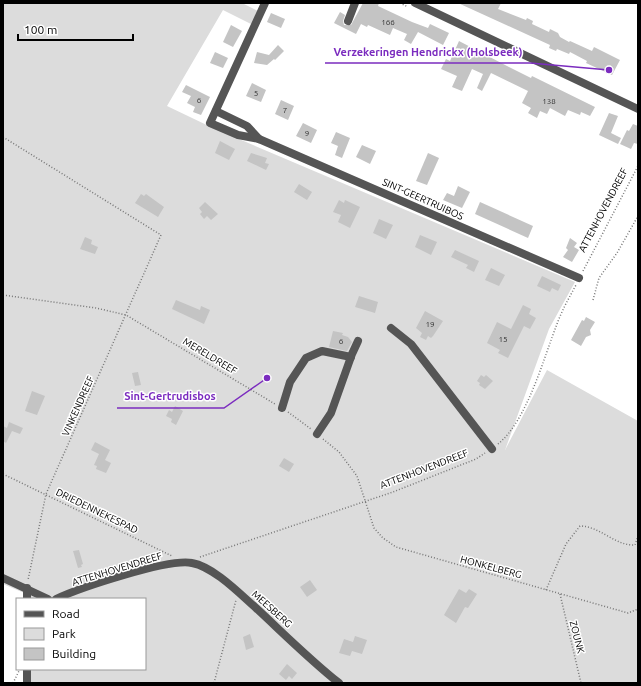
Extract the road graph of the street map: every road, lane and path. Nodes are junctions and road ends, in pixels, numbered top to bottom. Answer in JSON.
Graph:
{"nodes":[{"id":1,"x":265,"y":3,"type":"edge"},
{"id":2,"x":355,"y":3,"type":"edge"},
{"id":3,"x":415,"y":3,"type":"edge"},
{"id":4,"x":348,"y":21,"type":"dead end"},
{"id":5,"x":638,"y":109,"type":"edge"},
{"id":6,"x":216,"y":111,"type":"junction"},
{"id":7,"x":3,"y":137,"type":"edge"},
{"id":8,"x":260,"y":138,"type":"junction"},
{"id":9,"x":638,"y":166,"type":"edge"},
{"id":10,"x":638,"y":216,"type":"edge"},
{"id":11,"x":579,"y":278,"type":"junction"},
{"id":12,"x":3,"y":295,"type":"edge"},
{"id":13,"x":593,"y":300,"type":"dead end"},
{"id":14,"x":126,"y":315,"type":"junction"},
{"id":15,"x":391,"y":328,"type":"dead end"},
{"id":16,"x":358,"y":342,"type":"dead end"},
{"id":17,"x":351,"y":357,"type":"junction"},
{"id":18,"x":282,"y":408,"type":"junction"},
{"id":19,"x":317,"y":434,"type":"junction"},
{"id":20,"x":492,"y":449,"type":"junction"},
{"id":21,"x":3,"y":474,"type":"edge"},
{"id":22,"x":46,"y":494,"type":"junction"},
{"id":23,"x":366,"y":501,"type":"junction"},
{"id":24,"x":638,"y":536,"type":"edge"},
{"id":25,"x":198,"y":558,"type":"dead end"},
{"id":26,"x":183,"y":562,"type":"junction"},
{"id":27,"x":3,"y":578,"type":"edge"},
{"id":28,"x":27,"y":588,"type":"junction"},
{"id":29,"x":546,"y":590,"type":"junction"},
{"id":30,"x":238,"y":592,"type":"junction"},
{"id":31,"x":560,"y":594,"type":"junction"},
{"id":32,"x":27,"y":598,"type":"edge"},
{"id":33,"x":46,"y":598,"type":"edge"},
{"id":34,"x":59,"y":598,"type":"edge"},
{"id":35,"x":638,"y":609,"type":"edge"},
{"id":36,"x":20,"y":670,"type":"edge"},
{"id":37,"x":26,"y":670,"type":"edge"},
{"id":38,"x":13,"y":683,"type":"edge"},
{"id":39,"x":27,"y":683,"type":"edge"},
{"id":40,"x":214,"y":683,"type":"edge"},
{"id":41,"x":339,"y":683,"type":"edge"},
{"id":42,"x":581,"y":683,"type":"edge"}],
"edges":[{"from":1,"to":6,"type":"street","name":"SINT-GEERTRUIBOS"},
{"from":2,"to":4,"type":"street"},
{"from":3,"to":5,"type":"street"},
{"from":6,"to":8,"type":"street","name":"SINT-GEERTRUIBOS"},
{"from":6,"to":8,"type":"street","name":"SINT-GEERTRUIBOS"},
{"from":7,"to":14,"type":"path","name":"VINKENDREEF"},
{"from":8,"to":11,"type":"street","name":"SINT-GEERTRUIBOS"},
{"from":9,"to":11,"type":"path","name":"ATTENHOVENDREEF"},
{"from":10,"to":13,"type":"path"},
{"from":11,"to":20,"type":"path","name":"ATTENHOVENDREEF"},
{"from":12,"to":14,"type":"path","name":"MERELDREEF"},
{"from":14,"to":18,"type":"path","name":"MERELDREEF"},
{"from":14,"to":22,"type":"path","name":"VINKENDREEF"},
{"from":15,"to":20,"type":"street"},
{"from":16,"to":17,"type":"street"},
{"from":17,"to":18,"type":"street"},
{"from":17,"to":19,"type":"street"},
{"from":18,"to":19,"type":"path","name":"MERELDREEF"},
{"from":19,"to":23,"type":"path","name":"MERELDREEF"},
{"from":20,"to":23,"type":"path","name":"ATTENHOVENDREEF"},
{"from":21,"to":22,"type":"path","name":"DRIEDENNEKESPAD"},
{"from":22,"to":26,"type":"path","name":"DRIEDENNEKESPAD"},
{"from":22,"to":28,"type":"path","name":"VINKENDREEF"},
{"from":23,"to":25,"type":"path","name":"ATTENHOVENDREEF"},
{"from":23,"to":29,"type":"path","name":"HONKELBERG"},
{"from":24,"to":29,"type":"path"},
{"from":26,"to":30,"type":"street","name":"MEESBERG"},
{"from":26,"to":34,"type":"street","name":"ATTENHOVENDREEF"},
{"from":27,"to":28,"type":"street"},
{"from":28,"to":32,"type":"street"},
{"from":28,"to":33,"type":"street"},
{"from":29,"to":31,"type":"path","name":"HONKELBERG"},
{"from":30,"to":40,"type":"path"},
{"from":30,"to":41,"type":"street","name":"MEESBERG"},
{"from":31,"to":35,"type":"path","name":"HONKELBERG"},
{"from":31,"to":42,"type":"path","name":"ZOUNK"},
{"from":36,"to":38,"type":"path"},
{"from":37,"to":39,"type":"street"}]}
